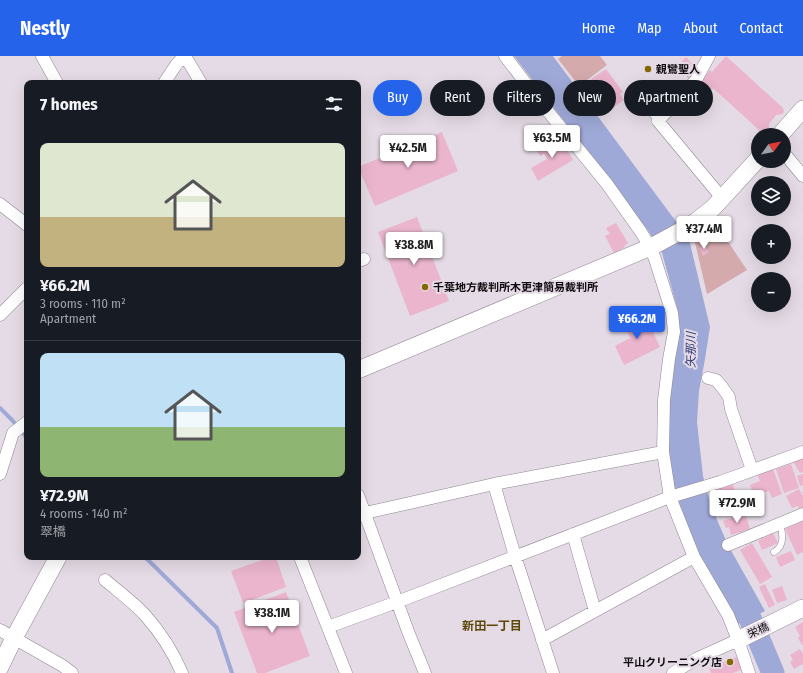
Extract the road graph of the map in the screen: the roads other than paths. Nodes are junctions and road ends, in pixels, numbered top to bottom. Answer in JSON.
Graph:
{"nodes":[{"id":1,"x":42,"y":56,"type":"edge"},
{"id":2,"x":505,"y":56,"type":"edge"},
{"id":3,"x":178,"y":58,"type":"edge"},
{"id":4,"x":703,"y":59,"type":"edge"},
{"id":5,"x":55,"y":80,"type":"edge"},
{"id":6,"x":166,"y":80,"type":"edge"},
{"id":7,"x":198,"y":80,"type":"edge"},
{"id":8,"x":803,"y":109,"type":"edge"},
{"id":9,"x":654,"y":116,"type":"edge"},
{"id":10,"x":658,"y":121,"type":"junction"},
{"id":11,"x":786,"y":128,"type":"edge"},
{"id":12,"x":791,"y":161,"type":"edge"},
{"id":13,"x":751,"y":167,"type":"edge"},
{"id":14,"x":803,"y":176,"type":"edge"},
{"id":15,"x":722,"y":198,"type":"junction"},
{"id":16,"x":0,"y":204,"type":"edge"},
{"id":17,"x":24,"y":223,"type":"edge"},
{"id":18,"x":652,"y":246,"type":"junction"},
{"id":19,"x":24,"y":291,"type":"edge"},
{"id":20,"x":0,"y":315,"type":"edge"},
{"id":21,"x":361,"y":369,"type":"edge"},
{"id":22,"x":708,"y":378,"type":"dead end"},
{"id":23,"x":24,"y":424,"type":"edge"},
{"id":24,"x":663,"y":452,"type":"junction"},
{"id":25,"x":803,"y":452,"type":"edge"},
{"id":26,"x":752,"y":470,"type":"junction"},
{"id":27,"x":0,"y":474,"type":"edge"},
{"id":28,"x":494,"y":484,"type":"junction"},
{"id":29,"x":670,"y":497,"type":"junction"},
{"id":30,"x":361,"y":504,"type":"edge"},
{"id":31,"x":364,"y":513,"type":"junction"},
{"id":32,"x":803,"y":514,"type":"edge"},
{"id":33,"x":780,"y":524,"type":"junction"},
{"id":34,"x":574,"y":534,"type":"junction"},
{"id":35,"x":728,"y":545,"type":"dead end"},
{"id":36,"x":774,"y":552,"type":"dead end"},
{"id":37,"x":515,"y":556,"type":"junction"},
{"id":38,"x":694,"y":557,"type":"junction"},
{"id":39,"x":56,"y":560,"type":"edge"},
{"id":40,"x":301,"y":560,"type":"edge"},
{"id":41,"x":105,"y":580,"type":"dead end"},
{"id":42,"x":397,"y":602,"type":"junction"},
{"id":43,"x":803,"y":608,"type":"edge"},
{"id":44,"x":595,"y":611,"type":"junction"},
{"id":45,"x":328,"y":627,"type":"junction"},
{"id":46,"x":7,"y":634,"type":"edge"},
{"id":47,"x":542,"y":640,"type":"junction"},
{"id":48,"x":738,"y":640,"type":"junction"},
{"id":49,"x":0,"y":667,"type":"edge"},
{"id":50,"x":342,"y":672,"type":"edge"},
{"id":51,"x":72,"y":673,"type":"edge"},
{"id":52,"x":182,"y":673,"type":"edge"},
{"id":53,"x":425,"y":673,"type":"edge"},
{"id":54,"x":553,"y":673,"type":"edge"},
{"id":55,"x":673,"y":673,"type":"edge"},
{"id":56,"x":749,"y":673,"type":"edge"}],
"edges":[{"from":1,"to":5,"type":"street"},
{"from":2,"to":18,"type":"street"},
{"from":3,"to":6,"type":"street"},
{"from":3,"to":7,"type":"street"},
{"from":4,"to":10,"type":"street"},
{"from":8,"to":11,"type":"street"},
{"from":9,"to":10,"type":"lane"},
{"from":10,"to":15,"type":"street"},
{"from":12,"to":14,"type":"street"},
{"from":13,"to":15,"type":"street"},
{"from":15,"to":18,"type":"street"},
{"from":16,"to":17,"type":"street"},
{"from":18,"to":21,"type":"street"},
{"from":18,"to":24,"type":"street"},
{"from":19,"to":20,"type":"street"},
{"from":22,"to":26,"type":"street"},
{"from":23,"to":27,"type":"street"},
{"from":24,"to":28,"type":"street"},
{"from":24,"to":29,"type":"street"},
{"from":25,"to":26,"type":"street"},
{"from":26,"to":29,"type":"street"},
{"from":28,"to":31,"type":"street"},
{"from":28,"to":37,"type":"street"},
{"from":29,"to":34,"type":"street"},
{"from":29,"to":38,"type":"street"},
{"from":30,"to":31,"type":"street"},
{"from":31,"to":42,"type":"street"},
{"from":32,"to":33,"type":"street"},
{"from":33,"to":35,"type":"street"},
{"from":33,"to":36,"type":"lane"},
{"from":34,"to":37,"type":"street"},
{"from":34,"to":44,"type":"street"},
{"from":37,"to":42,"type":"street"},
{"from":37,"to":47,"type":"street"},
{"from":38,"to":44,"type":"street"},
{"from":38,"to":48,"type":"street"},
{"from":39,"to":46,"type":"street"},
{"from":40,"to":45,"type":"street"},
{"from":41,"to":52,"type":"street"},
{"from":42,"to":45,"type":"street"},
{"from":42,"to":53,"type":"street"},
{"from":43,"to":48,"type":"street","name":"栄橋"},
{"from":44,"to":47,"type":"street"},
{"from":45,"to":50,"type":"street"},
{"from":46,"to":49,"type":"street"},
{"from":46,"to":51,"type":"street"},
{"from":47,"to":54,"type":"street"},
{"from":48,"to":55,"type":"street"},
{"from":48,"to":56,"type":"street"}]}
